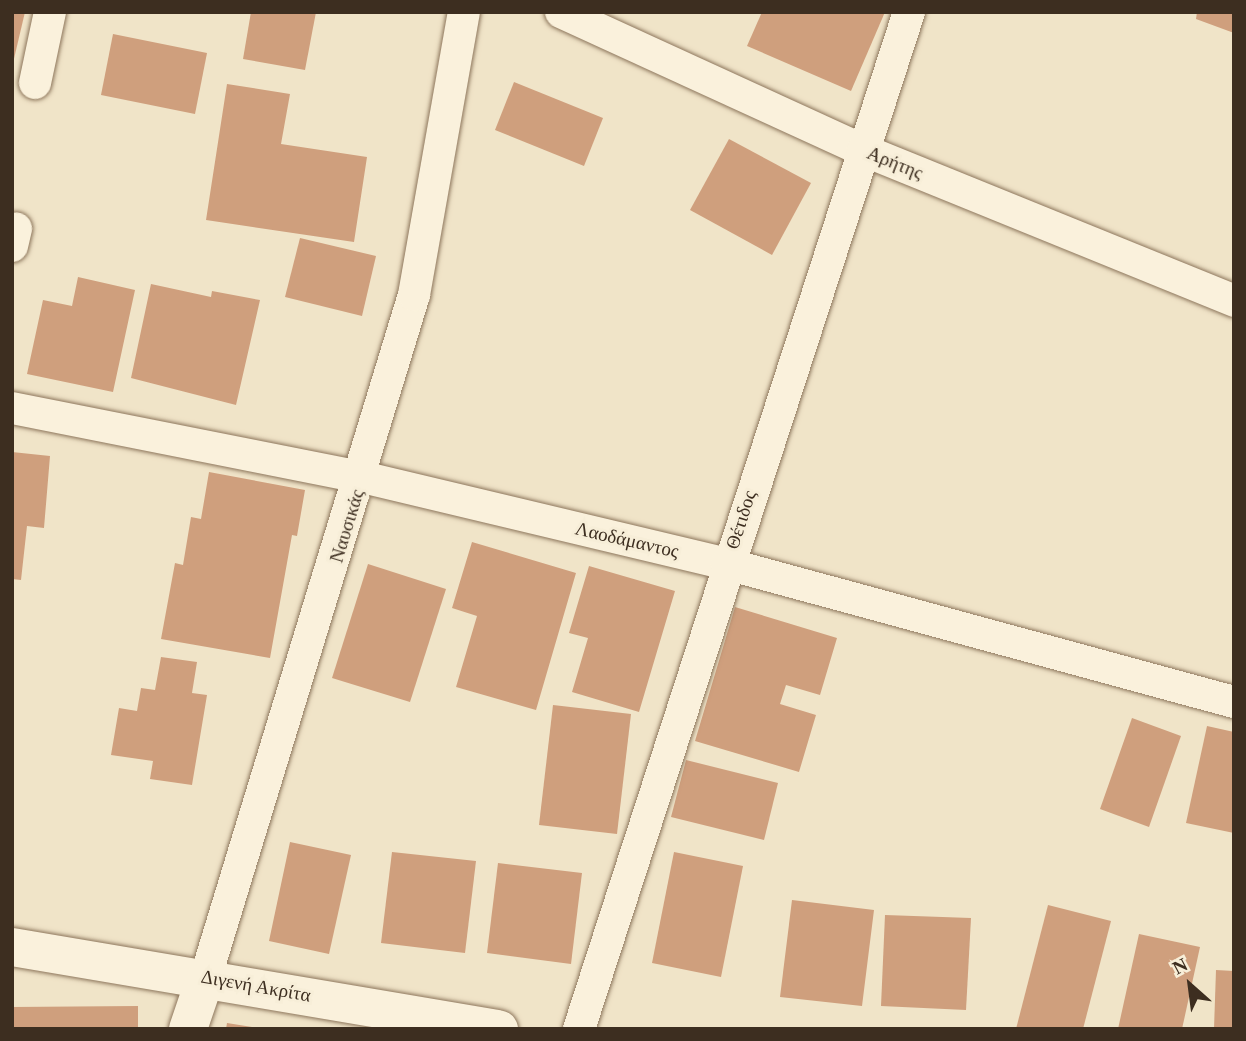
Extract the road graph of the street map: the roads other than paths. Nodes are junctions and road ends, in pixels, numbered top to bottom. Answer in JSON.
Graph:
{"nodes":[{"id":1,"x":50,"y":12,"type":"edge"},
{"id":2,"x":464,"y":12,"type":"edge"},
{"id":3,"x":561,"y":12,"type":"edge"},
{"id":4,"x":909,"y":12,"type":"edge"},
{"id":5,"x":35,"y":83,"type":"dead end"},
{"id":6,"x":863,"y":150,"type":"junction"},
{"id":7,"x":1234,"y":301,"type":"edge"},
{"id":8,"x":12,"y":408,"type":"edge"},
{"id":9,"x":362,"y":477,"type":"junction"},
{"id":10,"x":727,"y":564,"type":"junction"},
{"id":11,"x":1234,"y":702,"type":"edge"},
{"id":12,"x":12,"y":947,"type":"edge"},
{"id":13,"x":206,"y":976,"type":"junction"},
{"id":14,"x":188,"y":1029,"type":"edge"},
{"id":15,"x":499,"y":1029,"type":"edge"},
{"id":16,"x":579,"y":1029,"type":"edge"}],
"edges":[{"from":1,"to":5,"type":"street"},
{"from":2,"to":9,"type":"street","name":"Ναυσικάς"},
{"from":3,"to":6,"type":"street","name":"Αρήτης"},
{"from":4,"to":6,"type":"street","name":"Θέτιδος"},
{"from":6,"to":7,"type":"street","name":"Αρήτης"},
{"from":6,"to":10,"type":"street","name":"Θέτιδος"},
{"from":8,"to":9,"type":"street","name":"Λαοδάμαντος"},
{"from":9,"to":10,"type":"street","name":"Λαοδάμαντος"},
{"from":9,"to":13,"type":"street","name":"Ναυσικάς"},
{"from":10,"to":11,"type":"street","name":"Λαοδάμαντος"},
{"from":10,"to":16,"type":"street","name":"Θέτιδος"},
{"from":12,"to":13,"type":"street","name":"Διγενή Ακρίτα"},
{"from":13,"to":14,"type":"street","name":"Ναυσικάς"},
{"from":13,"to":15,"type":"street","name":"Διγενή Ακρίτα"}]}
